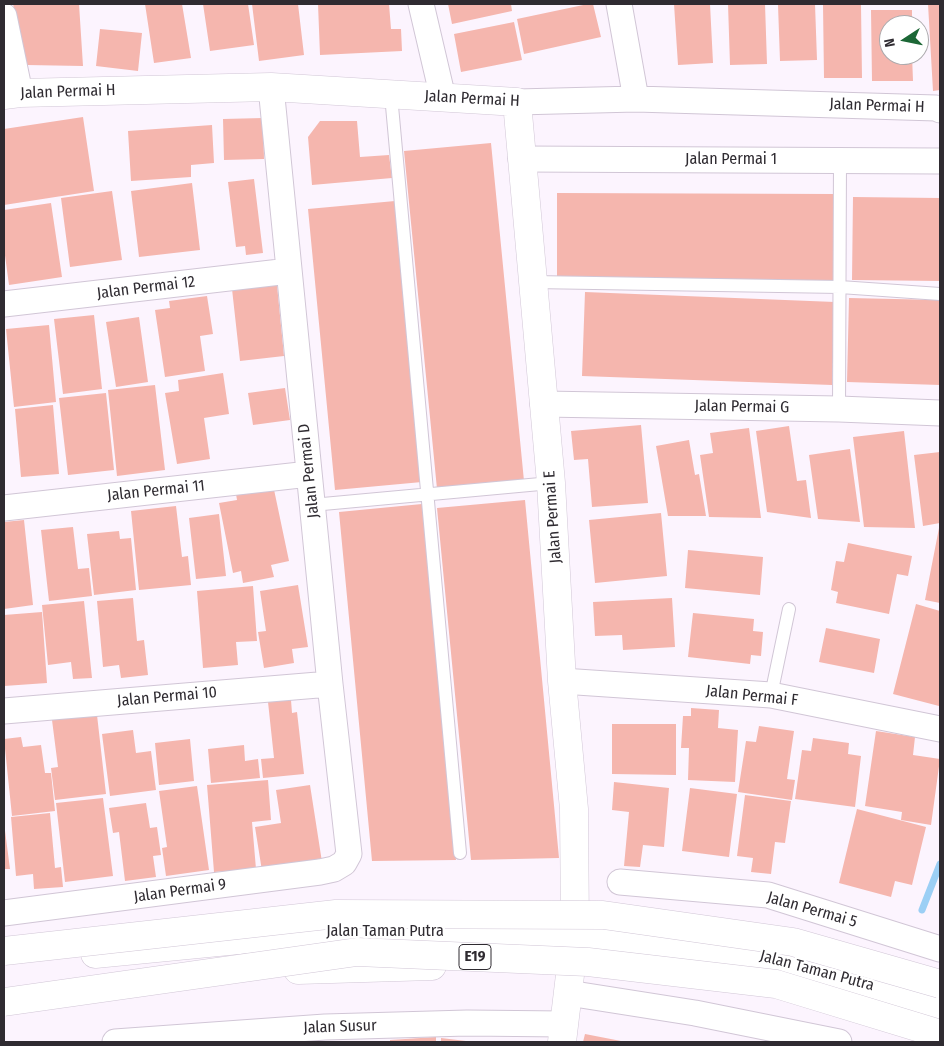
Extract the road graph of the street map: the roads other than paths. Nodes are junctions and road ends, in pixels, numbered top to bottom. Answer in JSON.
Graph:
{"nodes":[{"id":1,"x":421,"y":4,"type":"edge"},
{"id":2,"x":619,"y":4,"type":"edge"},
{"id":3,"x":4,"y":16,"type":"edge"},
{"id":4,"x":271,"y":87,"type":"junction"},
{"id":5,"x":12,"y":94,"type":"edge"},
{"id":6,"x":391,"y":95,"type":"junction"},
{"id":7,"x":443,"y":98,"type":"junction"},
{"id":8,"x":636,"y":99,"type":"junction"},
{"id":9,"x":517,"y":102,"type":"junction"},
{"id":10,"x":940,"y":110,"type":"edge"},
{"id":11,"x":522,"y":158,"type":"junction"},
{"id":12,"x":840,"y":160,"type":"junction"},
{"id":13,"x":940,"y":161,"type":"edge"},
{"id":14,"x":289,"y":271,"type":"junction"},
{"id":15,"x":533,"y":282,"type":"junction"},
{"id":16,"x":840,"y":287,"type":"junction"},
{"id":17,"x":940,"y":294,"type":"edge"},
{"id":18,"x":4,"y":304,"type":"edge"},
{"id":19,"x":543,"y":404,"type":"junction"},
{"id":20,"x":839,"y":409,"type":"junction"},
{"id":21,"x":940,"y":413,"type":"edge"},
{"id":22,"x":309,"y":474,"type":"junction"},
{"id":23,"x":551,"y":483,"type":"junction"},
{"id":24,"x":427,"y":494,"type":"junction"},
{"id":25,"x":312,"y":505,"type":"junction"},
{"id":26,"x":4,"y":508,"type":"edge"},
{"id":27,"x":789,"y":609,"type":"dead end"},
{"id":28,"x":562,"y":681,"type":"junction"},
{"id":29,"x":330,"y":684,"type":"junction"},
{"id":30,"x":771,"y":695,"type":"junction"},
{"id":31,"x":4,"y":711,"type":"edge"},
{"id":32,"x":940,"y":729,"type":"edge"},
{"id":33,"x":460,"y":853,"type":"dead end"},
{"id":34,"x":350,"y":854,"type":"joint"},
{"id":35,"x":620,"y":882,"type":"dead end"},
{"id":36,"x":4,"y":913,"type":"edge"},
{"id":37,"x":575,"y":933,"type":"junction"},
{"id":38,"x":939,"y":944,"type":"edge"},
{"id":39,"x":4,"y":951,"type":"edge"},
{"id":40,"x":572,"y":962,"type":"junction"},
{"id":41,"x":4,"y":963,"type":"edge"},
{"id":42,"x":940,"y":984,"type":"edge"},
{"id":43,"x":568,"y":993,"type":"junction"},
{"id":44,"x":4,"y":1001,"type":"edge"},
{"id":45,"x":940,"y":1005,"type":"edge"},
{"id":46,"x":563,"y":1033,"type":"edge"},
{"id":47,"x":940,"y":1034,"type":"edge"},
{"id":48,"x":824,"y":1040,"type":"edge"},
{"id":49,"x":115,"y":1042,"type":"edge"}],
"edges":[{"from":1,"to":7,"type":"street"},
{"from":2,"to":8,"type":"street"},
{"from":3,"to":5,"type":"street"},
{"from":4,"to":5,"type":"main road","name":"Jalan Permai H"},
{"from":4,"to":6,"type":"main road","name":"Jalan Permai H"},
{"from":4,"to":14,"type":"street","name":"Jalan Permai D"},
{"from":6,"to":7,"type":"main road","name":"Jalan Permai H"},
{"from":6,"to":24,"type":"lane"},
{"from":7,"to":9,"type":"main road","name":"Jalan Permai H"},
{"from":8,"to":9,"type":"street","name":"Jalan Permai H"},
{"from":8,"to":10,"type":"street","name":"Jalan Permai H"},
{"from":9,"to":11,"type":"main road","name":"Jalan Permai E"},
{"from":11,"to":12,"type":"street","name":"Jalan Permai 1"},
{"from":11,"to":15,"type":"main road","name":"Jalan Permai E"},
{"from":12,"to":13,"type":"street","name":"Jalan Permai 1"},
{"from":12,"to":16,"type":"lane"},
{"from":14,"to":18,"type":"street","name":"Jalan Permai 12"},
{"from":14,"to":22,"type":"street","name":"Jalan Permai D"},
{"from":15,"to":16,"type":"lane"},
{"from":15,"to":19,"type":"main road","name":"Jalan Permai E"},
{"from":16,"to":17,"type":"lane"},
{"from":16,"to":20,"type":"lane"},
{"from":19,"to":20,"type":"street","name":"Jalan Permai G"},
{"from":19,"to":23,"type":"main road","name":"Jalan Permai E"},
{"from":20,"to":21,"type":"street","name":"Jalan Permai G"},
{"from":22,"to":25,"type":"street","name":"Jalan Permai D"},
{"from":22,"to":26,"type":"street","name":"Jalan Permai 11"},
{"from":23,"to":24,"type":"lane"},
{"from":23,"to":28,"type":"main road","name":"Jalan Permai E"},
{"from":24,"to":25,"type":"lane"},
{"from":24,"to":33,"type":"lane"},
{"from":25,"to":29,"type":"street","name":"Jalan Permai D"},
{"from":27,"to":30,"type":"lane"},
{"from":28,"to":30,"type":"street","name":"Jalan Permai F"},
{"from":28,"to":37,"type":"main road","name":"Jalan Permai E"},
{"from":29,"to":31,"type":"street","name":"Jalan Permai 10"},
{"from":29,"to":34,"type":"street","name":"Jalan Permai D"},
{"from":30,"to":32,"type":"street","name":"Jalan Permai F"},
{"from":34,"to":36,"type":"street","name":"Jalan Permai 9"},
{"from":35,"to":38,"type":"street","name":"Jalan Permai 5"},
{"from":37,"to":40,"type":"main road","name":"Jalan Permai E"},
{"from":37,"to":41,"type":"main road","name":"Jalan Taman Putra"},
{"from":37,"to":45,"type":"main road","name":"Jalan Taman Putra"},
{"from":39,"to":42,"type":"main road","bridge":true},
{"from":40,"to":43,"type":"main road","name":"Jalan Permai E"},
{"from":40,"to":44,"type":"main road","name":"Jalan Taman Putra"},
{"from":40,"to":47,"type":"main road","name":"Jalan Taman Putra"},
{"from":43,"to":46,"type":"main road","name":"Jalan Permai E"},
{"from":43,"to":48,"type":"street"},
{"from":44,"to":47,"type":"main road","number":"E19","bridge":true},
{"from":46,"to":49,"type":"street","name":"Jalan Susur"}]}
